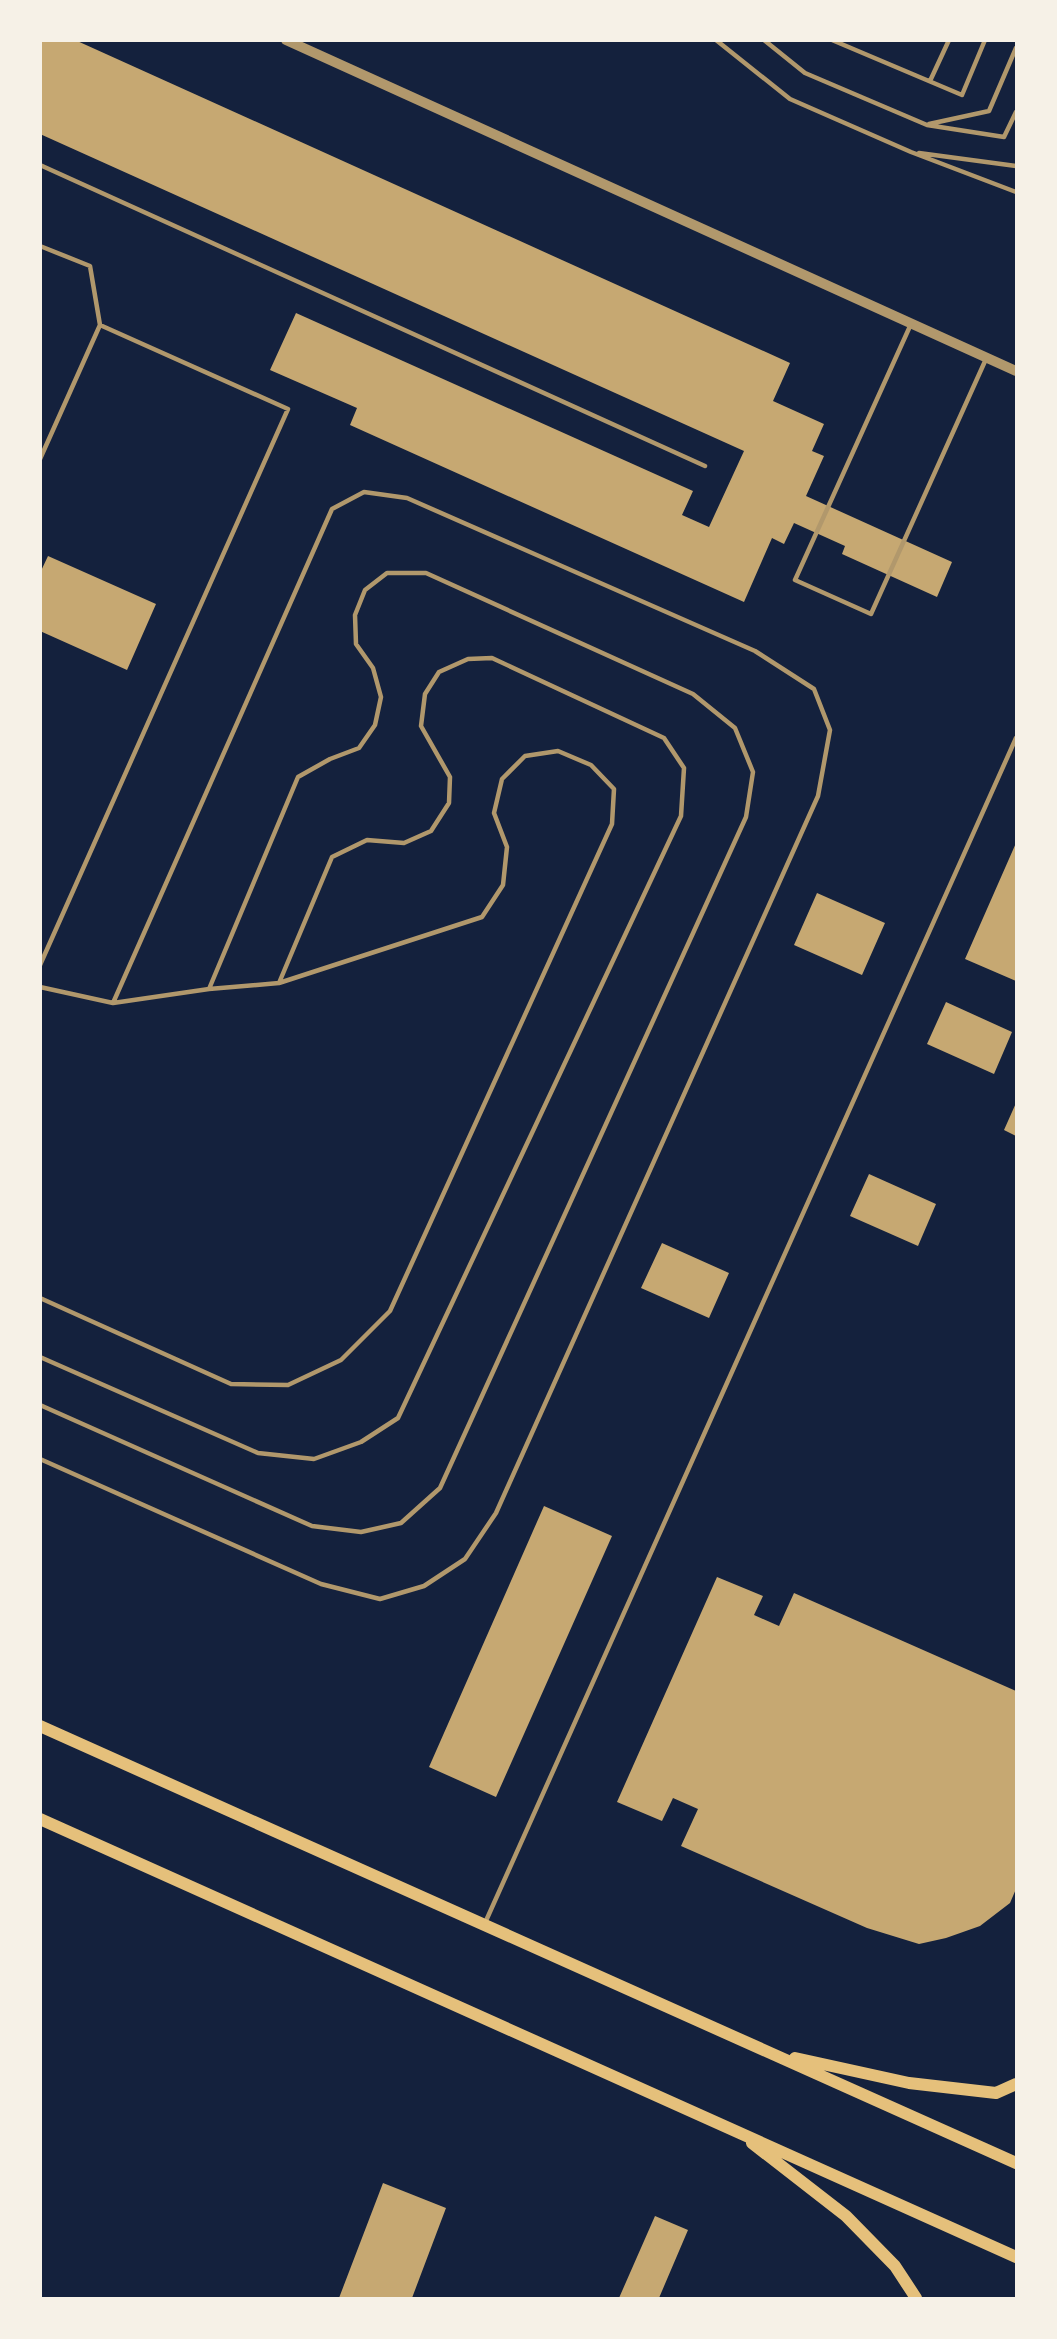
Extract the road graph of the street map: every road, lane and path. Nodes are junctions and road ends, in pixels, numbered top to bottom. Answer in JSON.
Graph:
{"nodes":[{"id":1,"x":286,"y":40,"type":"edge"},
{"id":2,"x":716,"y":40,"type":"edge"},
{"id":3,"x":764,"y":40,"type":"edge"},
{"id":4,"x":832,"y":40,"type":"edge"},
{"id":5,"x":950,"y":40,"type":"edge"},
{"id":6,"x":985,"y":40,"type":"edge"},
{"id":7,"x":1017,"y":48,"type":"edge"},
{"id":8,"x":930,"y":81,"type":"junction"},
{"id":9,"x":1017,"y":112,"type":"edge"},
{"id":10,"x":927,"y":125,"type":"junction"},
{"id":11,"x":910,"y":152,"type":"junction"},
{"id":12,"x":40,"y":165,"type":"edge"},
{"id":13,"x":1017,"y":166,"type":"edge"},
{"id":14,"x":1017,"y":192,"type":"edge"},
{"id":15,"x":40,"y":246,"type":"edge"},
{"id":16,"x":910,"y":324,"type":"junction"},
{"id":17,"x":100,"y":325,"type":"junction"},
{"id":18,"x":987,"y":358,"type":"junction"},
{"id":19,"x":1017,"y":371,"type":"edge"},
{"id":20,"x":40,"y":459,"type":"edge"},
{"id":21,"x":705,"y":466,"type":"dead end"},
{"id":22,"x":1017,"y":738,"type":"edge"},
{"id":23,"x":40,"y":965,"type":"edge"},
{"id":24,"x":279,"y":982,"type":"junction"},
{"id":25,"x":40,"y":987,"type":"edge"},
{"id":26,"x":209,"y":989,"type":"junction"},
{"id":27,"x":113,"y":1003,"type":"junction"},
{"id":28,"x":40,"y":1298,"type":"edge"},
{"id":29,"x":40,"y":1357,"type":"edge"},
{"id":30,"x":40,"y":1405,"type":"edge"},
{"id":31,"x":40,"y":1459,"type":"edge"},
{"id":32,"x":40,"y":1725,"type":"edge"},
{"id":33,"x":40,"y":1819,"type":"edge"},
{"id":34,"x":485,"y":1925,"type":"junction"},
{"id":35,"x":771,"y":2053,"type":"junction"},
{"id":36,"x":1017,"y":2084,"type":"edge"},
{"id":37,"x":737,"y":2131,"type":"junction"},
{"id":38,"x":1017,"y":2163,"type":"edge"},
{"id":39,"x":1017,"y":2257,"type":"edge"},
{"id":40,"x":916,"y":2298,"type":"edge"}],
"edges":[{"from":1,"to":16,"type":"street"},
{"from":2,"to":11,"type":"lane"},
{"from":3,"to":10,"type":"lane"},
{"from":4,"to":8,"type":"lane"},
{"from":5,"to":8,"type":"lane"},
{"from":6,"to":8,"type":"lane"},
{"from":7,"to":10,"type":"lane"},
{"from":9,"to":10,"type":"lane"},
{"from":11,"to":13,"type":"lane"},
{"from":11,"to":14,"type":"lane"},
{"from":12,"to":21,"type":"lane"},
{"from":15,"to":17,"type":"lane"},
{"from":16,"to":18,"type":"street"},
{"from":16,"to":18,"type":"lane"},
{"from":17,"to":20,"type":"lane"},
{"from":17,"to":23,"type":"lane"},
{"from":18,"to":19,"type":"street"},
{"from":22,"to":34,"type":"lane"},
{"from":24,"to":26,"type":"lane"},
{"from":24,"to":28,"type":"lane"},
{"from":24,"to":29,"type":"lane"},
{"from":25,"to":27,"type":"lane"},
{"from":26,"to":27,"type":"lane"},
{"from":26,"to":30,"type":"lane"},
{"from":27,"to":31,"type":"lane"},
{"from":32,"to":34,"type":"main road"},
{"from":33,"to":37,"type":"main road"},
{"from":34,"to":35,"type":"main road"},
{"from":35,"to":36,"type":"main road"},
{"from":35,"to":38,"type":"main road"},
{"from":37,"to":39,"type":"main road"},
{"from":37,"to":40,"type":"main road"}]}
